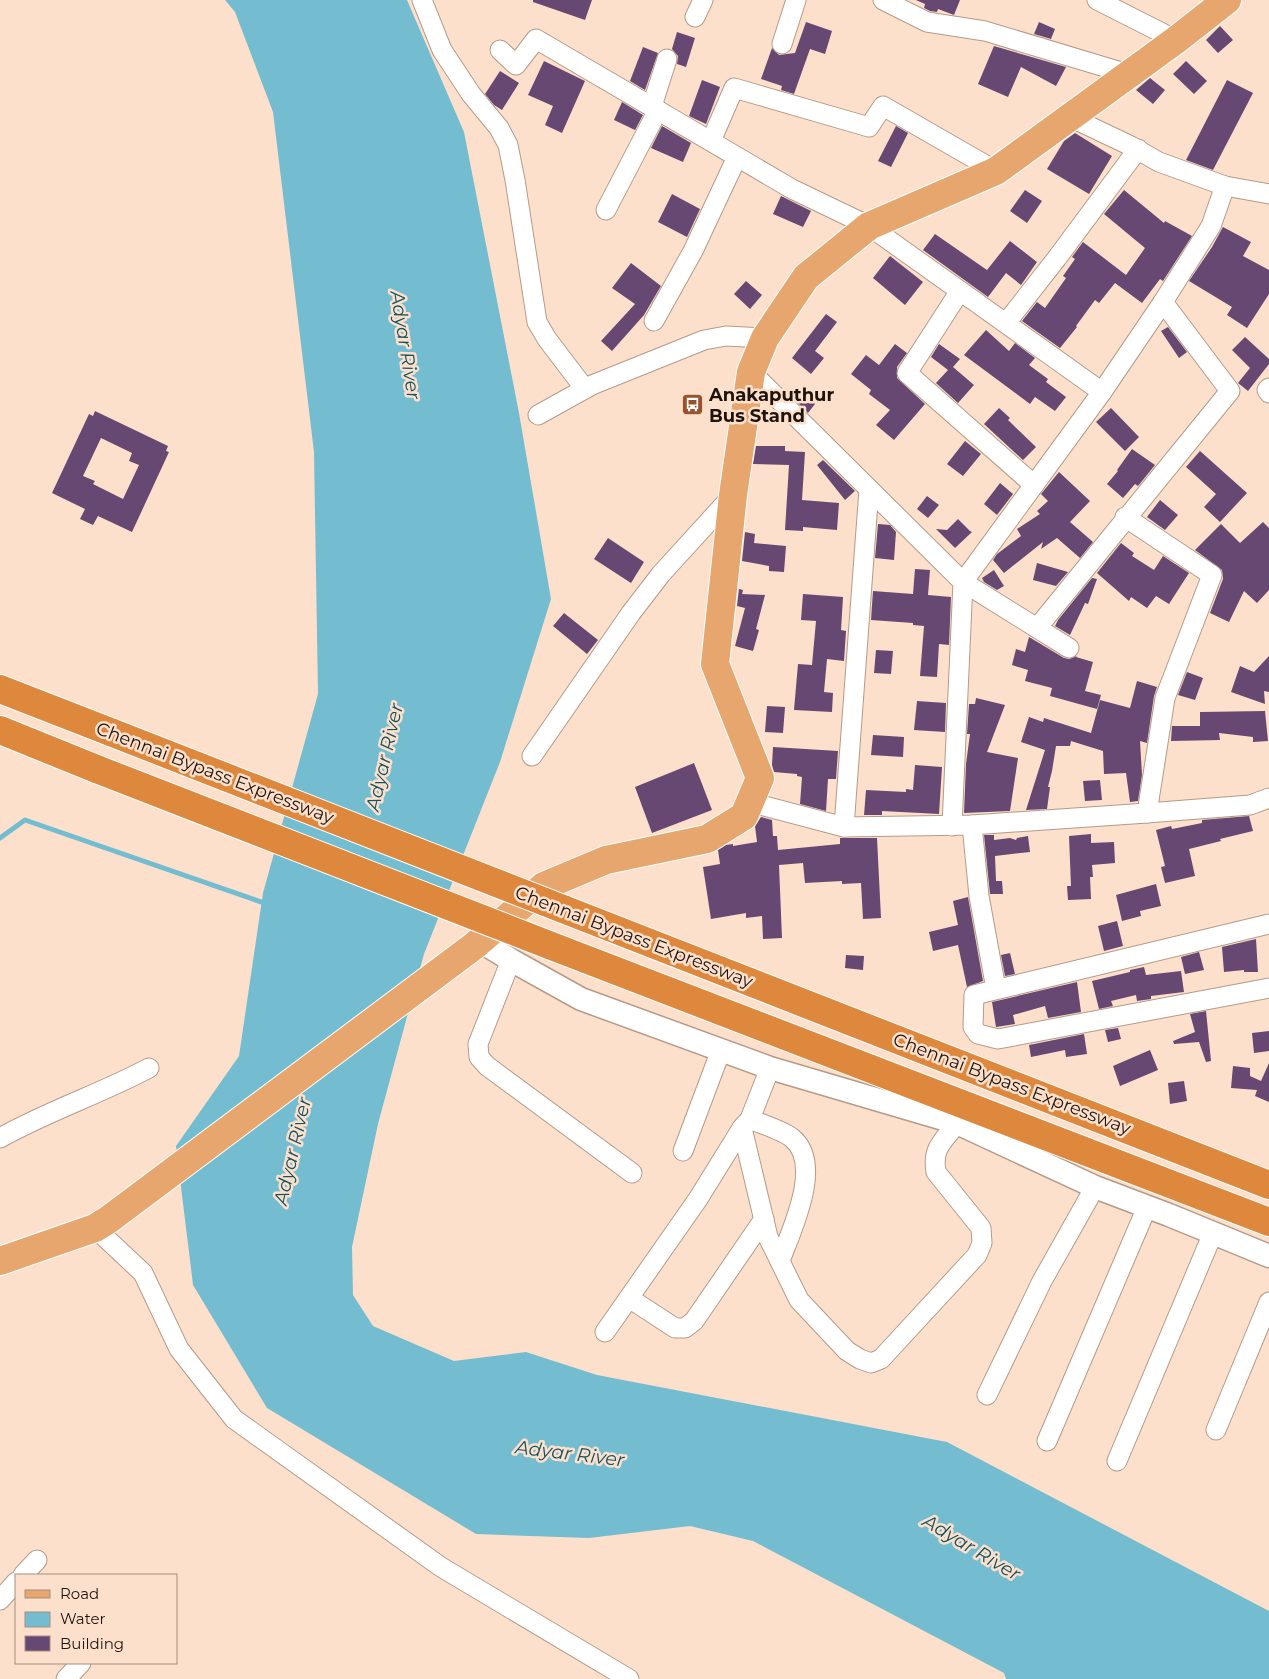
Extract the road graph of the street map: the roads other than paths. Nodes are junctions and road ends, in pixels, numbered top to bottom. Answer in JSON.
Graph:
{"nodes":[{"id":1,"x":422,"y":0,"type":"edge"},
{"id":2,"x":703,"y":0,"type":"edge"},
{"id":3,"x":796,"y":0,"type":"edge"},
{"id":4,"x":883,"y":0,"type":"edge"},
{"id":5,"x":1097,"y":0,"type":"edge"},
{"id":6,"x":1227,"y":0,"type":"edge"},
{"id":7,"x":695,"y":17,"type":"dead end"},
{"id":8,"x":1176,"y":40,"type":"junction"},
{"id":9,"x":782,"y":44,"type":"dead end"},
{"id":10,"x":500,"y":50,"type":"dead end"},
{"id":11,"x":667,"y":59,"type":"dead end"},
{"id":12,"x":1128,"y":74,"type":"junction"},
{"id":13,"x":655,"y":108,"type":"junction"},
{"id":14,"x":1070,"y":117,"type":"junction"},
{"id":15,"x":711,"y":141,"type":"junction"},
{"id":16,"x":1138,"y":150,"type":"junction"},
{"id":17,"x":737,"y":157,"type":"junction"},
{"id":18,"x":996,"y":171,"type":"junction"},
{"id":19,"x":1225,"y":186,"type":"junction"},
{"id":20,"x":1269,"y":194,"type":"edge"},
{"id":21,"x":606,"y":210,"type":"dead end"},
{"id":22,"x":869,"y":226,"type":"junction"},
{"id":23,"x":960,"y":291,"type":"junction"},
{"id":24,"x":1163,"y":302,"type":"junction"},
{"id":25,"x":654,"y":321,"type":"dead end"},
{"id":26,"x":1006,"y":323,"type":"junction"},
{"id":27,"x":765,"y":338,"type":"junction"},
{"id":28,"x":751,"y":372,"type":"junction"},
{"id":29,"x":585,"y":388,"type":"junction"},
{"id":30,"x":1269,"y":388,"type":"edge"},
{"id":31,"x":1102,"y":392,"type":"junction"},
{"id":32,"x":1269,"y":393,"type":"edge"},
{"id":33,"x":538,"y":414,"type":"dead end"},
{"id":34,"x":1034,"y":485,"type":"junction"},
{"id":35,"x":869,"y":489,"type":"junction"},
{"id":36,"x":733,"y":495,"type":"junction"},
{"id":37,"x":1125,"y":517,"type":"junction"},
{"id":38,"x":963,"y":582,"type":"junction"},
{"id":39,"x":1037,"y":628,"type":"junction"},
{"id":40,"x":1069,"y":648,"type":"dead end"},
{"id":41,"x":0,"y":689,"type":"edge"},
{"id":42,"x":0,"y":730,"type":"edge"},
{"id":43,"x":532,"y":756,"type":"dead end"},
{"id":44,"x":1269,"y":798,"type":"edge"},
{"id":45,"x":749,"y":802,"type":"junction"},
{"id":46,"x":1147,"y":813,"type":"junction"},
{"id":47,"x":972,"y":825,"type":"junction"},
{"id":48,"x":952,"y":826,"type":"junction"},
{"id":49,"x":844,"y":827,"type":"junction"},
{"id":50,"x":1269,"y":924,"type":"edge"},
{"id":51,"x":477,"y":944,"type":"junction"},
{"id":52,"x":510,"y":960,"type":"junction"},
{"id":53,"x":1269,"y":988,"type":"edge"},
{"id":54,"x":996,"y":989,"type":"junction"},
{"id":55,"x":721,"y":1050,"type":"junction"},
{"id":56,"x":149,"y":1068,"type":"dead end"},
{"id":57,"x":770,"y":1068,"type":"junction"},
{"id":58,"x":957,"y":1123,"type":"junction"},
{"id":59,"x":746,"y":1124,"type":"junction"},
{"id":60,"x":0,"y":1138,"type":"edge"},
{"id":61,"x":683,"y":1151,"type":"dead end"},
{"id":62,"x":632,"y":1173,"type":"dead end"},
{"id":63,"x":1269,"y":1185,"type":"edge"},
{"id":64,"x":1095,"y":1187,"type":"junction"},
{"id":65,"x":1147,"y":1207,"type":"junction"},
{"id":66,"x":764,"y":1219,"type":"junction"},
{"id":67,"x":1269,"y":1222,"type":"edge"},
{"id":68,"x":101,"y":1224,"type":"junction"},
{"id":69,"x":1213,"y":1233,"type":"junction"},
{"id":70,"x":1269,"y":1256,"type":"edge"},
{"id":71,"x":780,"y":1260,"type":"junction"},
{"id":72,"x":0,"y":1261,"type":"edge"},
{"id":73,"x":629,"y":1298,"type":"junction"},
{"id":74,"x":1269,"y":1302,"type":"edge"},
{"id":75,"x":605,"y":1332,"type":"dead end"},
{"id":76,"x":987,"y":1395,"type":"dead end"},
{"id":77,"x":1216,"y":1430,"type":"dead end"},
{"id":78,"x":1046,"y":1441,"type":"dead end"},
{"id":79,"x":1117,"y":1461,"type":"dead end"},
{"id":80,"x":37,"y":1560,"type":"dead end"},
{"id":81,"x":24,"y":1574,"type":"edge"},
{"id":82,"x":15,"y":1583,"type":"edge"},
{"id":83,"x":0,"y":1600,"type":"edge"},
{"id":84,"x":80,"y":1664,"type":"edge"},
{"id":85,"x":66,"y":1679,"type":"edge"},
{"id":86,"x":629,"y":1679,"type":"edge"}],
"edges":[{"from":1,"to":29,"type":"street"},
{"from":2,"to":7,"type":"street"},
{"from":3,"to":9,"type":"street"},
{"from":4,"to":12,"type":"street"},
{"from":5,"to":8,"type":"street"},
{"from":6,"to":8,"type":"main road"},
{"from":8,"to":12,"type":"main road"},
{"from":10,"to":13,"type":"street"},
{"from":11,"to":13,"type":"street"},
{"from":12,"to":14,"type":"main road"},
{"from":13,"to":15,"type":"street"},
{"from":13,"to":21,"type":"street"},
{"from":14,"to":16,"type":"street"},
{"from":14,"to":18,"type":"main road"},
{"from":15,"to":17,"type":"street"},
{"from":15,"to":18,"type":"street"},
{"from":16,"to":19,"type":"street"},
{"from":16,"to":26,"type":"street"},
{"from":17,"to":22,"type":"street"},
{"from":17,"to":25,"type":"street"},
{"from":18,"to":22,"type":"main road"},
{"from":19,"to":20,"type":"street"},
{"from":19,"to":24,"type":"street"},
{"from":22,"to":23,"type":"street"},
{"from":22,"to":27,"type":"main road"},
{"from":23,"to":26,"type":"street"},
{"from":23,"to":34,"type":"street"},
{"from":24,"to":31,"type":"street"},
{"from":24,"to":37,"type":"street"},
{"from":26,"to":31,"type":"street"},
{"from":27,"to":28,"type":"main road"},
{"from":27,"to":29,"type":"street"},
{"from":28,"to":35,"type":"street"},
{"from":28,"to":36,"type":"main road"},
{"from":29,"to":33,"type":"street"},
{"from":30,"to":32,"type":"street"},
{"from":31,"to":34,"type":"street"},
{"from":34,"to":38,"type":"street"},
{"from":35,"to":38,"type":"street"},
{"from":35,"to":49,"type":"street"},
{"from":36,"to":43,"type":"street"},
{"from":36,"to":45,"type":"main road"},
{"from":37,"to":39,"type":"street"},
{"from":37,"to":46,"type":"street"},
{"from":38,"to":39,"type":"street"},
{"from":38,"to":48,"type":"street"},
{"from":39,"to":40,"type":"street"},
{"from":41,"to":63,"type":"highway","name":"Chennai Bypass Expressway","bridge":true},
{"from":42,"to":67,"type":"highway","name":"Chennai Bypass Expressway","bridge":true},
{"from":44,"to":46,"type":"street"},
{"from":45,"to":49,"type":"street"},
{"from":45,"to":51,"type":"main road"},
{"from":46,"to":47,"type":"street"},
{"from":47,"to":48,"type":"street"},
{"from":47,"to":54,"type":"street"},
{"from":48,"to":49,"type":"street"},
{"from":50,"to":54,"type":"street"},
{"from":51,"to":52,"type":"street"},
{"from":51,"to":68,"type":"main road"},
{"from":52,"to":55,"type":"street"},
{"from":52,"to":62,"type":"street"},
{"from":53,"to":54,"type":"street"},
{"from":55,"to":57,"type":"street"},
{"from":55,"to":61,"type":"street"},
{"from":56,"to":60,"type":"street"},
{"from":57,"to":58,"type":"street"},
{"from":57,"to":59,"type":"street"},
{"from":58,"to":64,"type":"street"},
{"from":58,"to":71,"type":"street"},
{"from":59,"to":66,"type":"street"},
{"from":59,"to":71,"type":"street"},
{"from":59,"to":73,"type":"street"},
{"from":64,"to":65,"type":"street"},
{"from":64,"to":76,"type":"street"},
{"from":65,"to":69,"type":"street"},
{"from":65,"to":78,"type":"street"},
{"from":66,"to":71,"type":"street"},
{"from":66,"to":73,"type":"street"},
{"from":68,"to":72,"type":"main road"},
{"from":68,"to":86,"type":"street"},
{"from":69,"to":70,"type":"street"},
{"from":69,"to":79,"type":"street"},
{"from":73,"to":75,"type":"street"},
{"from":74,"to":77,"type":"street"},
{"from":80,"to":81,"type":"street"},
{"from":82,"to":83,"type":"street"},
{"from":84,"to":85,"type":"street"}]}
